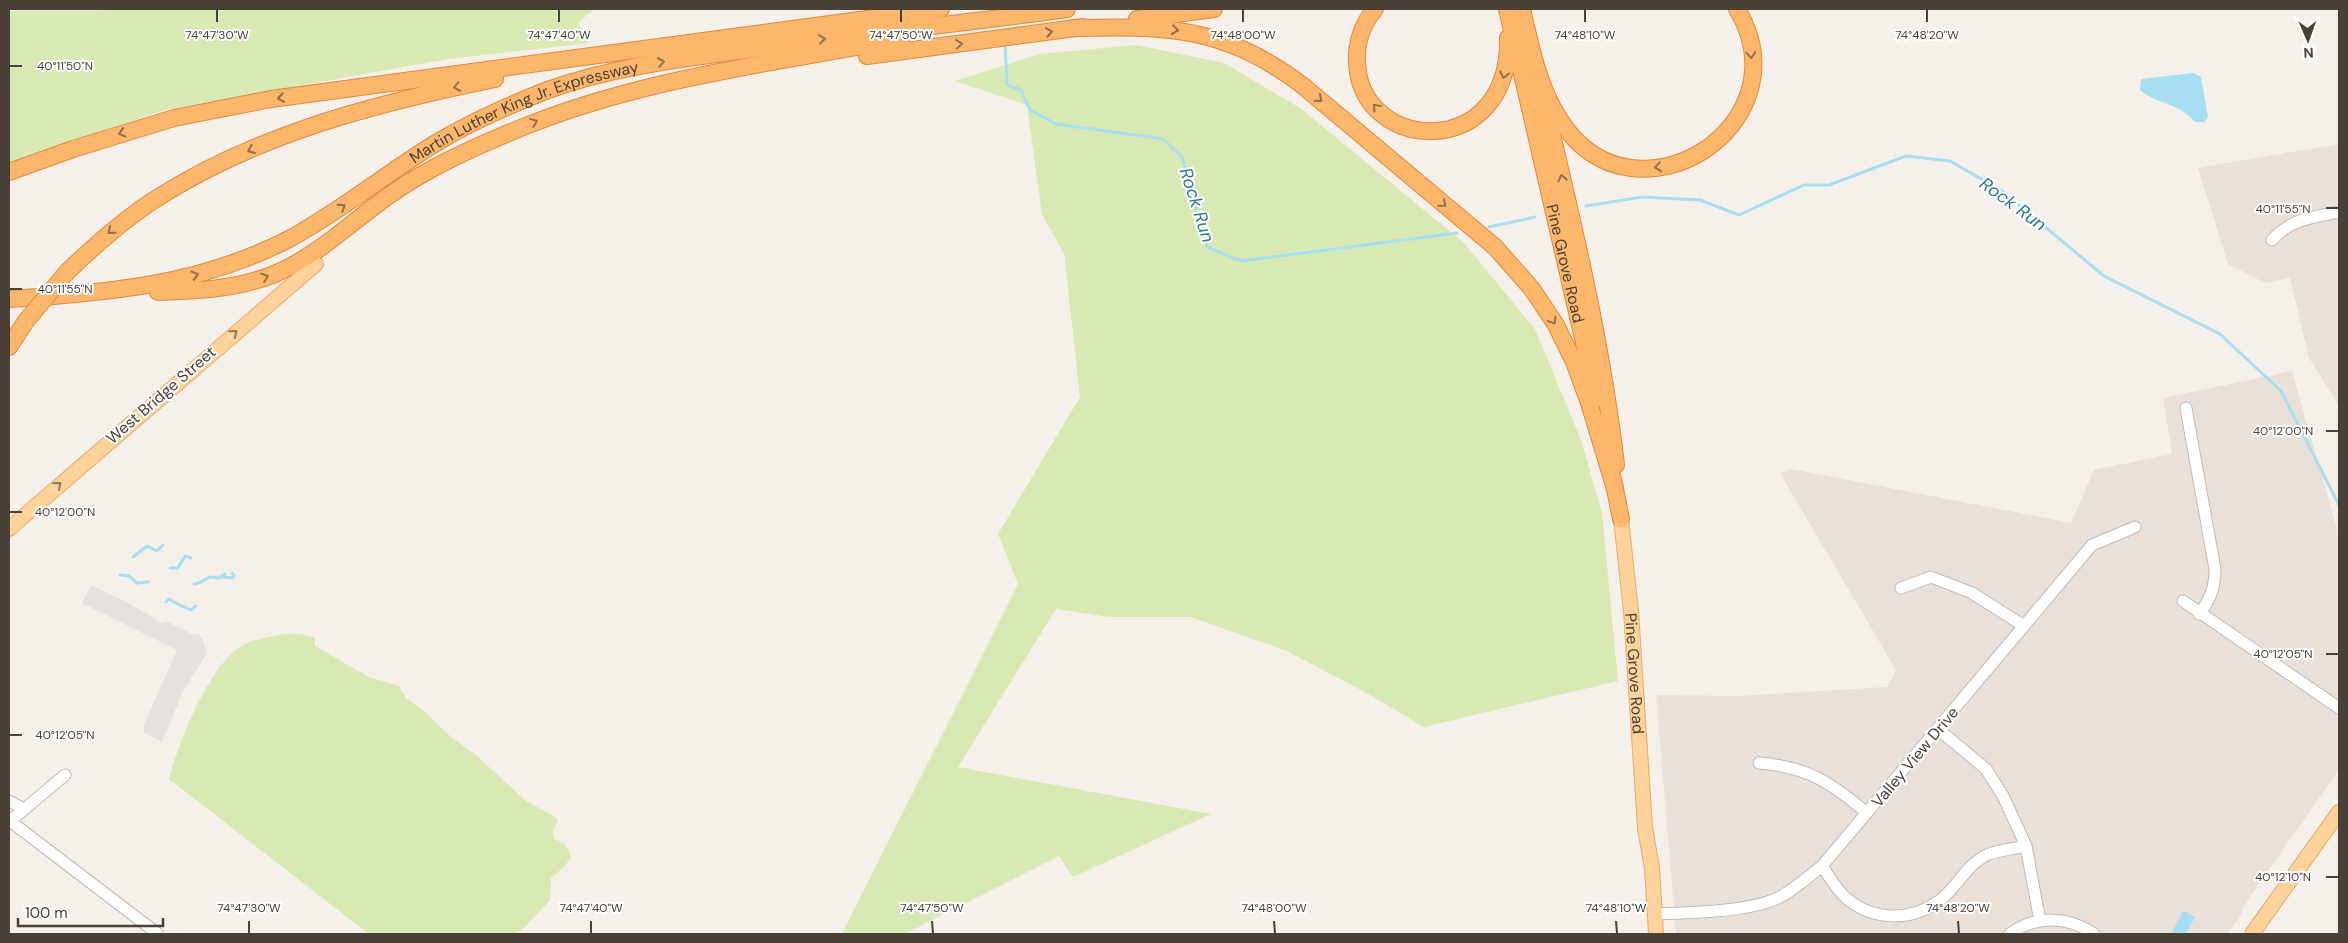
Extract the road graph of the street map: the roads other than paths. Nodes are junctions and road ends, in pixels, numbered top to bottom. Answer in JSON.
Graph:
{"nodes":[{"id":1,"x":871,"y":9,"type":"edge"},
{"id":2,"x":941,"y":9,"type":"edge"},
{"id":3,"x":1067,"y":9,"type":"edge"},
{"id":4,"x":1214,"y":9,"type":"edge"},
{"id":5,"x":1375,"y":9,"type":"edge"},
{"id":6,"x":1506,"y":9,"type":"edge"},
{"id":7,"x":1522,"y":9,"type":"edge"},
{"id":8,"x":1737,"y":9,"type":"edge"},
{"id":9,"x":1074,"y":28,"type":"junction"},
{"id":10,"x":987,"y":29,"type":"junction"},
{"id":11,"x":555,"y":62,"type":"junction"},
{"id":12,"x":1539,"y":80,"type":"junction"},
{"id":13,"x":302,"y":94,"type":"junction"},
{"id":14,"x":489,"y":142,"type":"junction"},
{"id":15,"x":9,"y":172,"type":"edge"},
{"id":16,"x":2339,"y":212,"type":"edge"},
{"id":17,"x":2272,"y":240,"type":"dead end"},
{"id":18,"x":316,"y":264,"type":"joint"},
{"id":19,"x":78,"y":295,"type":"junction"},
{"id":20,"x":9,"y":299,"type":"edge"},
{"id":21,"x":9,"y":347,"type":"edge"},
{"id":22,"x":2186,"y":408,"type":"dead end"},
{"id":23,"x":1615,"y":489,"type":"junction"},
{"id":24,"x":1621,"y":519,"type":"junction"},
{"id":25,"x":2135,"y":527,"type":"dead end"},
{"id":26,"x":9,"y":529,"type":"edge"},
{"id":27,"x":1901,"y":588,"type":"dead end"},
{"id":28,"x":2183,"y":601,"type":"dead end"},
{"id":29,"x":2199,"y":614,"type":"junction"},
{"id":30,"x":2024,"y":626,"type":"junction"},
{"id":31,"x":2339,"y":708,"type":"edge"},
{"id":32,"x":1938,"y":729,"type":"junction"},
{"id":33,"x":1759,"y":764,"type":"dead end"},
{"id":34,"x":65,"y":775,"type":"dead end"},
{"id":35,"x":9,"y":801,"type":"edge"},
{"id":36,"x":24,"y":809,"type":"junction"},
{"id":37,"x":2339,"y":812,"type":"edge"},
{"id":38,"x":1867,"y":813,"type":"junction"},
{"id":39,"x":9,"y":821,"type":"edge"},
{"id":40,"x":1645,"y":828,"type":"junction"},
{"id":41,"x":2026,"y":846,"type":"junction"},
{"id":42,"x":1822,"y":866,"type":"junction"},
{"id":43,"x":1654,"y":914,"type":"junction"},
{"id":44,"x":2040,"y":921,"type":"junction"},
{"id":45,"x":2086,"y":932,"type":"edge"},
{"id":46,"x":158,"y":934,"type":"edge"},
{"id":47,"x":1648,"y":934,"type":"edge"},
{"id":48,"x":1656,"y":934,"type":"edge"},
{"id":49,"x":2010,"y":934,"type":"edge"},
{"id":50,"x":2252,"y":934,"type":"edge"}],
"edges":[{"from":1,"to":13,"type":"highway"},
{"from":2,"to":11,"type":"highway","name":"Martin Luther King Jr. Expressway"},
{"from":3,"to":10,"type":"highway"},
{"from":4,"to":9,"type":"highway"},
{"from":6,"to":5,"type":"highway","one_way":true},
{"from":6,"to":23,"type":"highway","name":"Pine Grove Road"},
{"from":7,"to":12,"type":"highway"},
{"from":8,"to":12,"type":"highway","one_way":true},
{"from":10,"to":9,"type":"highway","one_way":true},
{"from":9,"to":23,"type":"highway","one_way":true},
{"from":14,"to":10,"type":"highway","one_way":true},
{"from":19,"to":10,"type":"highway","name":"Martin Luther King Jr. Expressway","one_way":true},
{"from":11,"to":13,"type":"highway","name":"Martin Luther King Jr. Expressway"},
{"from":11,"to":21,"type":"highway","one_way":true,"bridge":true},
{"from":24,"to":12,"type":"highway","name":"Pine Grove Road","one_way":true},
{"from":13,"to":15,"type":"highway","name":"Martin Luther King Jr. Expressway","one_way":true},
{"from":14,"to":18,"type":"highway"},
{"from":19,"to":14,"type":"highway","one_way":true},
{"from":16,"to":17,"type":"street"},
{"from":26,"to":18,"type":"main road","name":"West Bridge Street","one_way":true},
{"from":19,"to":20,"type":"highway","name":"Martin Luther King Jr. Expressway"},
{"from":22,"to":29,"type":"street"},
{"from":23,"to":24,"type":"highway","name":"Pine Grove Road"},
{"from":24,"to":40,"type":"main road","name":"Pine Grove Road"},
{"from":25,"to":30,"type":"street","name":"Valley View Drive"},
{"from":27,"to":30,"type":"street"},
{"from":28,"to":29,"type":"street"},
{"from":29,"to":31,"type":"street"},
{"from":30,"to":32,"type":"street","name":"Valley View Drive"},
{"from":32,"to":38,"type":"street","name":"Valley View Drive"},
{"from":32,"to":41,"type":"street"},
{"from":33,"to":38,"type":"street"},
{"from":34,"to":36,"type":"street"},
{"from":35,"to":36,"type":"street"},
{"from":36,"to":39,"type":"street"},
{"from":37,"to":50,"type":"main road"},
{"from":38,"to":42,"type":"street","name":"Valley View Drive"},
{"from":39,"to":46,"type":"street"},
{"from":40,"to":43,"type":"main road","name":"Pine Grove Road"},
{"from":40,"to":47,"type":"main road","name":"Pine Grove Road"},
{"from":41,"to":42,"type":"street"},
{"from":41,"to":44,"type":"street"},
{"from":42,"to":43,"type":"street","name":"Valley View Drive"},
{"from":43,"to":48,"type":"main road","name":"Pine Grove Road"},
{"from":44,"to":45,"type":"street"},
{"from":44,"to":49,"type":"street"}]}
